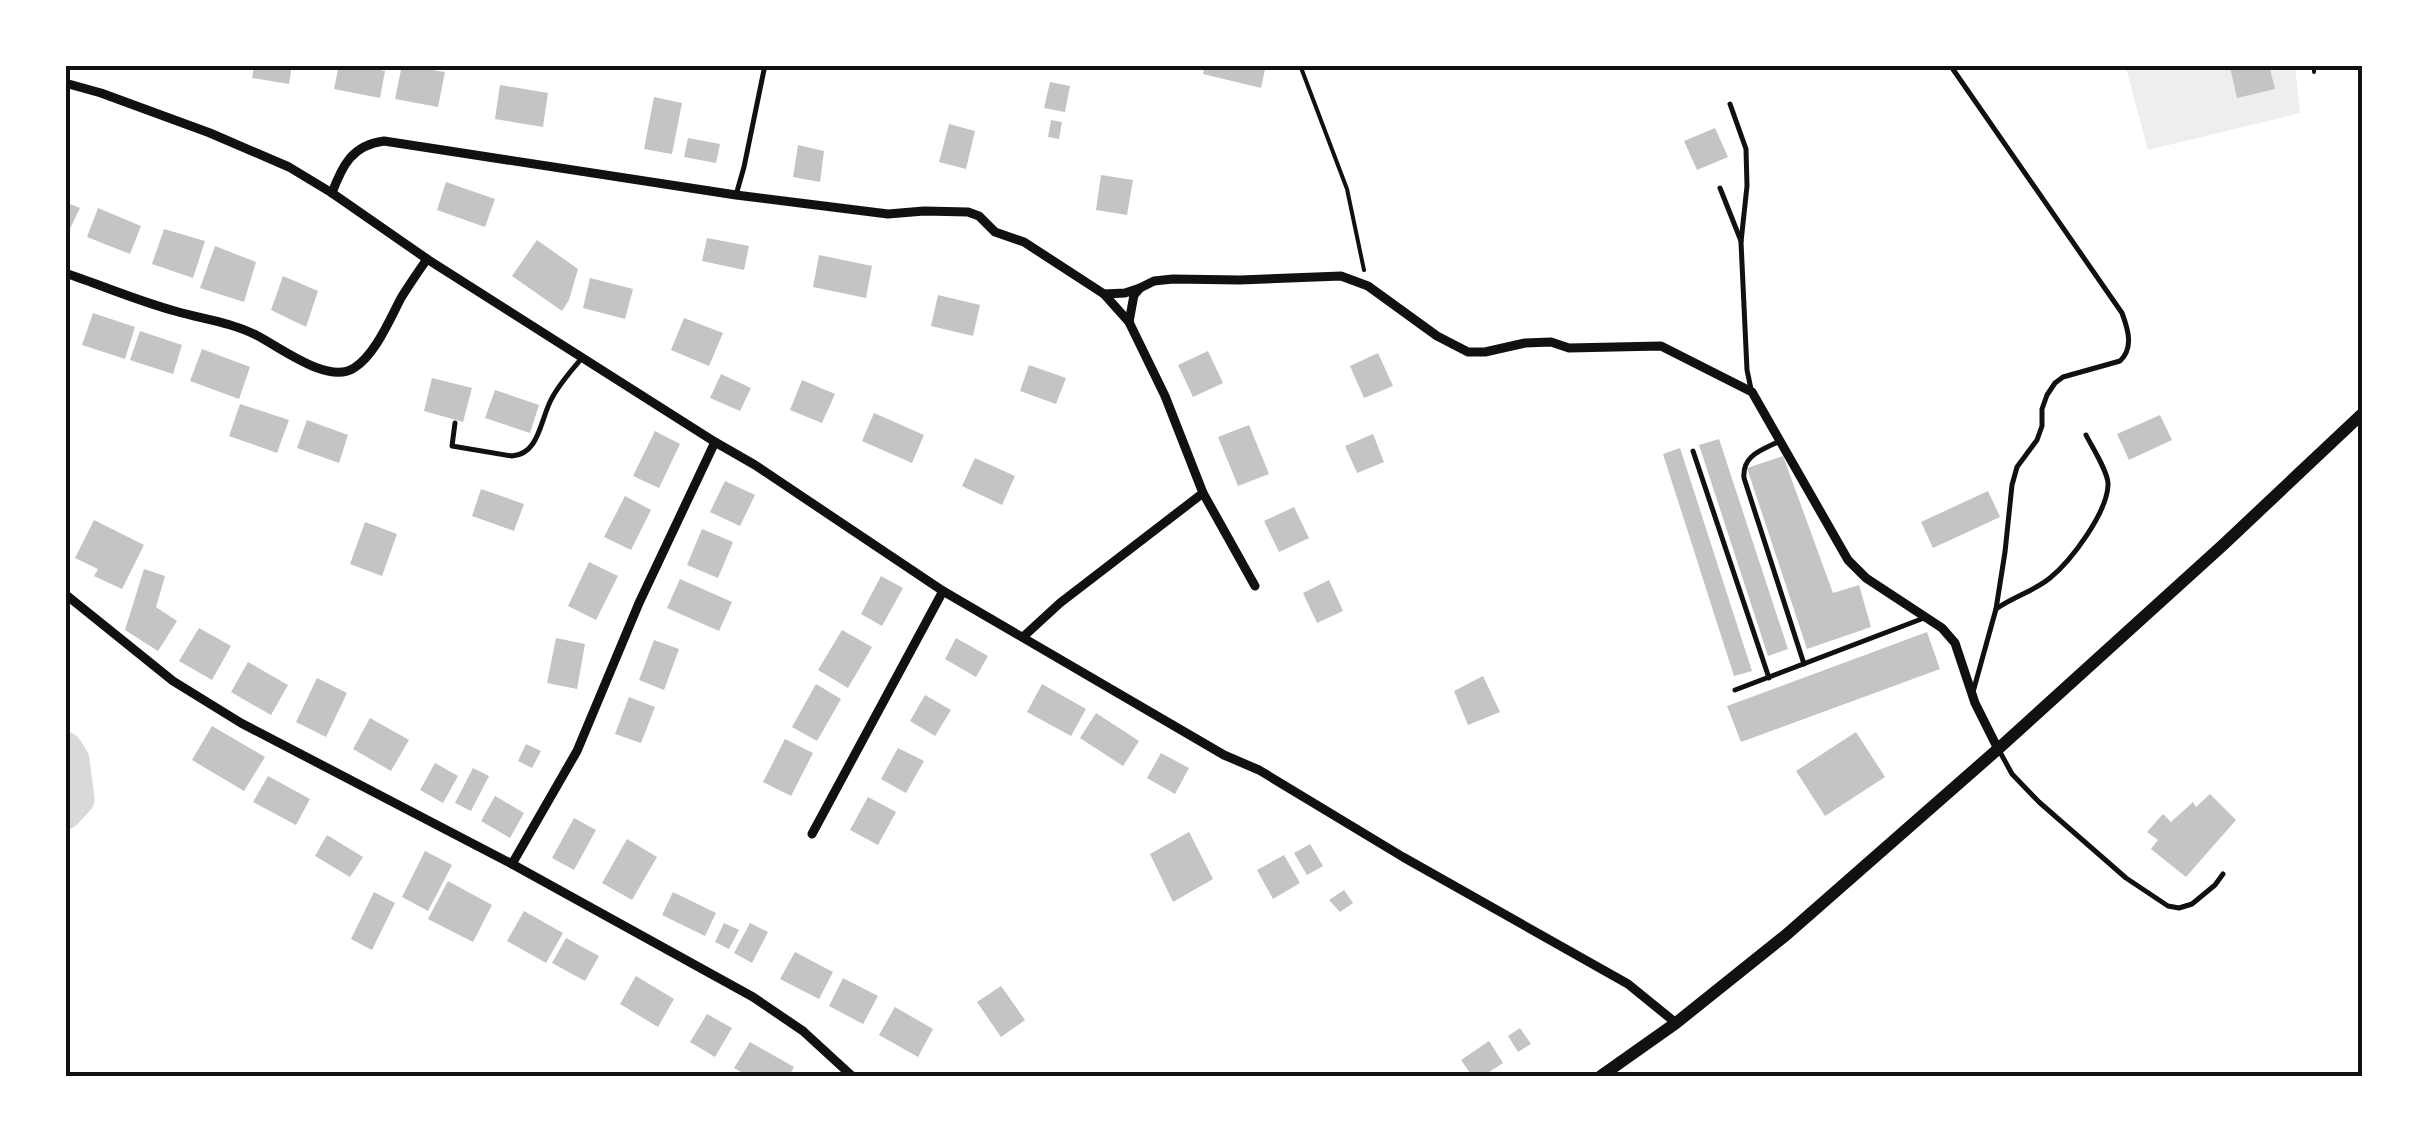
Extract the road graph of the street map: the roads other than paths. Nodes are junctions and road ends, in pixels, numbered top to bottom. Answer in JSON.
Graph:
{"nodes":[{"id":1,"x":765,"y":65,"type":"edge"},
{"id":2,"x":1950,"y":65,"type":"edge"},
{"id":3,"x":65,"y":83,"type":"edge"},
{"id":4,"x":1730,"y":104,"type":"dead end"},
{"id":5,"x":1720,"y":188,"type":"dead end"},
{"id":6,"x":332,"y":193,"type":"junction"},
{"id":7,"x":736,"y":195,"type":"junction"},
{"id":8,"x":1742,"y":242,"type":"junction"},
{"id":9,"x":427,"y":260,"type":"junction"},
{"id":10,"x":65,"y":272,"type":"edge"},
{"id":11,"x":1140,"y":288,"type":"junction"},
{"id":12,"x":1104,"y":294,"type":"junction"},
{"id":13,"x":1129,"y":322,"type":"junction"},
{"id":14,"x":582,"y":358,"type":"junction"},
{"id":15,"x":1752,"y":392,"type":"junction"},
{"id":16,"x":2363,"y":413,"type":"edge"},
{"id":17,"x":455,"y":423,"type":"dead end"},
{"id":18,"x":2086,"y":435,"type":"dead end"},
{"id":19,"x":1780,"y":441,"type":"junction"},
{"id":20,"x":714,"y":442,"type":"junction"},
{"id":21,"x":1694,"y":451,"type":"dead end"},
{"id":22,"x":1202,"y":493,"type":"junction"},
{"id":23,"x":1255,"y":586,"type":"dead end"},
{"id":24,"x":943,"y":591,"type":"junction"},
{"id":25,"x":65,"y":594,"type":"edge"},
{"id":26,"x":1996,"y":609,"type":"junction"},
{"id":27,"x":1925,"y":618,"type":"junction"},
{"id":28,"x":1023,"y":636,"type":"junction"},
{"id":29,"x":1804,"y":664,"type":"junction"},
{"id":30,"x":1769,"y":678,"type":"junction"},
{"id":31,"x":1735,"y":690,"type":"dead end"},
{"id":32,"x":1972,"y":695,"type":"junction"},
{"id":33,"x":1998,"y":750,"type":"junction"},
{"id":34,"x":812,"y":834,"type":"dead end"},
{"id":35,"x":512,"y":864,"type":"junction"},
{"id":36,"x":2223,"y":874,"type":"dead end"},
{"id":37,"x":1676,"y":1022,"type":"junction"},
{"id":38,"x":852,"y":1076,"type":"edge"},
{"id":39,"x":1601,"y":1076,"type":"edge"}],
"edges":[{"from":1,"to":7,"type":"lane"},
{"from":2,"to":26,"type":"lane"},
{"from":3,"to":6,"type":"street"},
{"from":4,"to":8,"type":"lane"},
{"from":5,"to":8,"type":"lane"},
{"from":6,"to":7,"type":"street"},
{"from":6,"to":9,"type":"street"},
{"from":7,"to":12,"type":"street"},
{"from":8,"to":15,"type":"lane"},
{"from":9,"to":10,"type":"street"},
{"from":9,"to":14,"type":"street"},
{"from":11,"to":12,"type":"street"},
{"from":11,"to":13,"type":"street"},
{"from":11,"to":15,"type":"street"},
{"from":12,"to":13,"type":"street"},
{"from":13,"to":22,"type":"street"},
{"from":14,"to":17,"type":"lane"},
{"from":14,"to":20,"type":"street"},
{"from":15,"to":19,"type":"street"},
{"from":16,"to":33,"type":"main road"},
{"from":18,"to":26,"type":"lane"},
{"from":19,"to":27,"type":"street"},
{"from":19,"to":29,"type":"lane"},
{"from":20,"to":24,"type":"street"},
{"from":20,"to":35,"type":"street"},
{"from":21,"to":30,"type":"lane"},
{"from":22,"to":23,"type":"street"},
{"from":22,"to":28,"type":"street"},
{"from":24,"to":28,"type":"street"},
{"from":24,"to":34,"type":"street"},
{"from":25,"to":35,"type":"street"},
{"from":26,"to":32,"type":"lane"},
{"from":27,"to":29,"type":"lane"},
{"from":27,"to":32,"type":"street"},
{"from":28,"to":37,"type":"street"},
{"from":29,"to":30,"type":"lane"},
{"from":30,"to":31,"type":"lane"},
{"from":32,"to":33,"type":"street"},
{"from":33,"to":36,"type":"lane"},
{"from":33,"to":37,"type":"main road"},
{"from":35,"to":38,"type":"street"},
{"from":37,"to":39,"type":"main road"}]}
